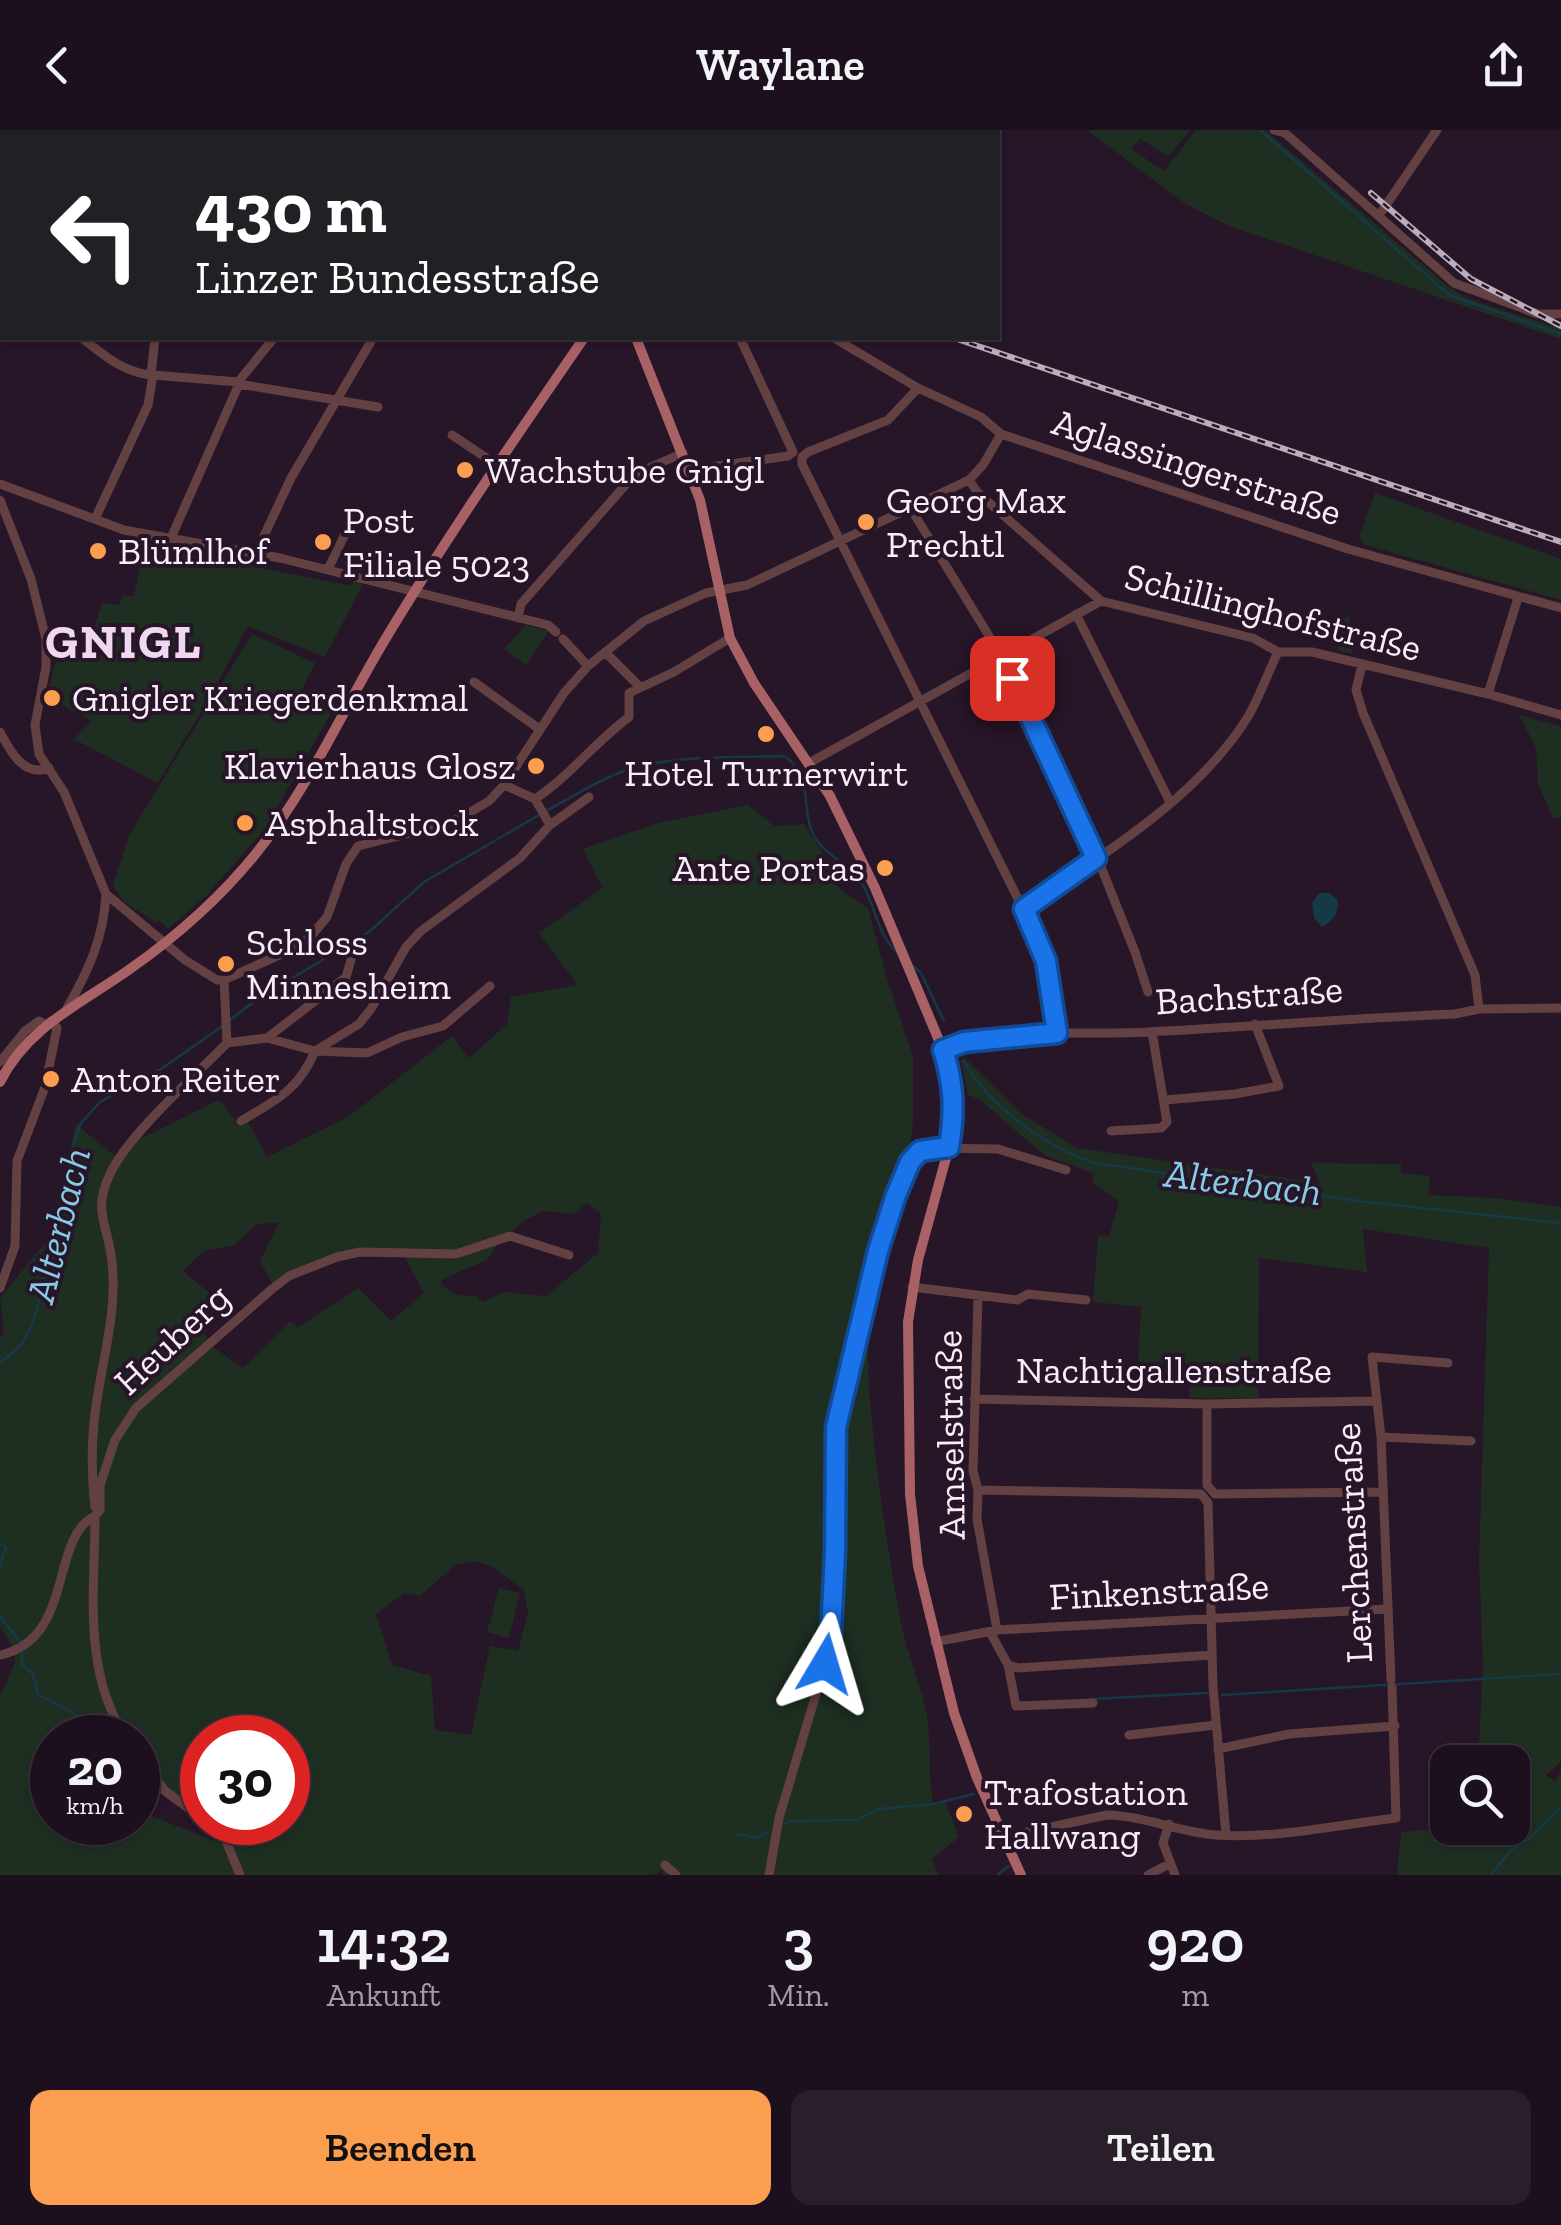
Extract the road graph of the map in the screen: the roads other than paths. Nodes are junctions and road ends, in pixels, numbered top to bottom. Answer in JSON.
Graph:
{"nodes":[{"id":1,"x":1437,"y":130,"type":"edge"},
{"id":2,"x":1282,"y":131,"type":"edge"},
{"id":3,"x":1380,"y":214,"type":"junction"},
{"id":4,"x":1561,"y":314,"type":"edge"},
{"id":5,"x":85,"y":340,"type":"edge"},
{"id":6,"x":155,"y":340,"type":"edge"},
{"id":7,"x":272,"y":340,"type":"edge"},
{"id":8,"x":372,"y":340,"type":"edge"},
{"id":9,"x":583,"y":340,"type":"edge"},
{"id":10,"x":637,"y":340,"type":"edge"},
{"id":11,"x":741,"y":340,"type":"edge"},
{"id":12,"x":837,"y":340,"type":"edge"},
{"id":13,"x":152,"y":375,"type":"junction"},
{"id":14,"x":918,"y":388,"type":"junction"},
{"id":15,"x":336,"y":398,"type":"junction"},
{"id":16,"x":378,"y":407,"type":"dead end"},
{"id":17,"x":1001,"y":434,"type":"junction"},
{"id":18,"x":452,"y":435,"type":"dead end"},
{"id":19,"x":683,"y":453,"type":"junction"},
{"id":20,"x":497,"y":465,"type":"junction"},
{"id":21,"x":689,"y":470,"type":"junction"},
{"id":22,"x":969,"y":480,"type":"junction"},
{"id":23,"x":0,"y":484,"type":"edge"},
{"id":24,"x":0,"y":500,"type":"edge"},
{"id":25,"x":910,"y":509,"type":"junction"},
{"id":26,"x":95,"y":519,"type":"junction"},
{"id":27,"x":352,"y":522,"type":"dead end"},
{"id":28,"x":171,"y":538,"type":"junction"},
{"id":29,"x":841,"y":540,"type":"junction"},
{"id":30,"x":256,"y":553,"type":"junction"},
{"id":31,"x":328,"y":569,"type":"junction"},
{"id":32,"x":717,"y":590,"type":"junction"},
{"id":33,"x":414,"y":591,"type":"junction"},
{"id":34,"x":1518,"y":598,"type":"junction"},
{"id":35,"x":1100,"y":601,"type":"junction"},
{"id":36,"x":1561,"y":608,"type":"edge"},
{"id":37,"x":1076,"y":614,"type":"junction"},
{"id":38,"x":518,"y":618,"type":"junction"},
{"id":39,"x":730,"y":638,"type":"junction"},
{"id":40,"x":605,"y":652,"type":"junction"},
{"id":41,"x":1278,"y":652,"type":"junction"},
{"id":42,"x":1002,"y":657,"type":"junction"},
{"id":43,"x":1362,"y":665,"type":"junction"},
{"id":44,"x":588,"y":666,"type":"junction"},
{"id":45,"x":474,"y":682,"type":"dead end"},
{"id":46,"x":640,"y":687,"type":"junction"},
{"id":47,"x":1488,"y":694,"type":"junction"},
{"id":48,"x":922,"y":702,"type":"junction"},
{"id":49,"x":1561,"y":715,"type":"edge"},
{"id":50,"x":538,"y":728,"type":"junction"},
{"id":51,"x":0,"y":732,"type":"edge"},
{"id":52,"x":809,"y":762,"type":"junction"},
{"id":53,"x":49,"y":768,"type":"junction"},
{"id":54,"x":504,"y":785,"type":"junction"},
{"id":55,"x":589,"y":797,"type":"dead end"},
{"id":56,"x":1170,"y":802,"type":"junction"},
{"id":57,"x":543,"y":812,"type":"junction"},
{"id":58,"x":1096,"y":858,"type":"junction"},
{"id":59,"x":106,"y":894,"type":"junction"},
{"id":60,"x":1024,"y":909,"type":"junction"},
{"id":61,"x":166,"y":942,"type":"junction"},
{"id":62,"x":362,"y":942,"type":"dead end"},
{"id":63,"x":224,"y":980,"type":"junction"},
{"id":64,"x":490,"y":986,"type":"dead end"},
{"id":65,"x":1148,"y":992,"type":"dead end"},
{"id":66,"x":1561,"y":1008,"type":"edge"},
{"id":67,"x":1479,"y":1009,"type":"junction"},
{"id":68,"x":66,"y":1010,"type":"junction"},
{"id":69,"x":49,"y":1023,"type":"junction"},
{"id":70,"x":1255,"y":1024,"type":"junction"},
{"id":71,"x":1152,"y":1032,"type":"junction"},
{"id":72,"x":1057,"y":1033,"type":"junction"},
{"id":73,"x":267,"y":1038,"type":"junction"},
{"id":74,"x":227,"y":1043,"type":"junction"},
{"id":75,"x":943,"y":1050,"type":"junction"},
{"id":76,"x":316,"y":1051,"type":"junction"},
{"id":77,"x":0,"y":1062,"type":"edge"},
{"id":78,"x":0,"y":1082,"type":"edge"},
{"id":79,"x":1165,"y":1100,"type":"junction"},
{"id":80,"x":241,"y":1121,"type":"dead end"},
{"id":81,"x":1111,"y":1131,"type":"dead end"},
{"id":82,"x":949,"y":1147,"type":"junction"},
{"id":83,"x":1066,"y":1170,"type":"dead end"},
{"id":84,"x":569,"y":1255,"type":"dead end"},
{"id":85,"x":912,"y":1287,"type":"junction"},
{"id":86,"x":0,"y":1288,"type":"edge"},
{"id":87,"x":978,"y":1297,"type":"junction"},
{"id":88,"x":1086,"y":1300,"type":"dead end"},
{"id":89,"x":1448,"y":1363,"type":"dead end"},
{"id":90,"x":974,"y":1398,"type":"junction"},
{"id":91,"x":1375,"y":1401,"type":"junction"},
{"id":92,"x":1207,"y":1404,"type":"junction"},
{"id":93,"x":1381,"y":1436,"type":"junction"},
{"id":94,"x":1471,"y":1441,"type":"dead end"},
{"id":95,"x":978,"y":1490,"type":"junction"},
{"id":96,"x":1382,"y":1492,"type":"junction"},
{"id":97,"x":96,"y":1516,"type":"junction"},
{"id":98,"x":1388,"y":1608,"type":"junction"},
{"id":99,"x":1211,"y":1616,"type":"junction"},
{"id":100,"x":994,"y":1631,"type":"junction"},
{"id":101,"x":936,"y":1642,"type":"junction"},
{"id":102,"x":0,"y":1654,"type":"edge"},
{"id":103,"x":1212,"y":1655,"type":"junction"},
{"id":104,"x":1008,"y":1665,"type":"junction"},
{"id":105,"x":1093,"y":1703,"type":"dead end"},
{"id":106,"x":114,"y":1715,"type":"edge"},
{"id":107,"x":1216,"y":1725,"type":"junction"},
{"id":108,"x":1394,"y":1726,"type":"junction"},
{"id":109,"x":1128,"y":1735,"type":"dead end"},
{"id":110,"x":1218,"y":1749,"type":"junction"},
{"id":111,"x":160,"y":1784,"type":"edge"},
{"id":112,"x":180,"y":1802,"type":"edge"},
{"id":113,"x":1169,"y":1824,"type":"junction"},
{"id":114,"x":1226,"y":1835,"type":"junction"},
{"id":115,"x":1004,"y":1837,"type":"junction"},
{"id":116,"x":227,"y":1845,"type":"edge"},
{"id":117,"x":1168,"y":1864,"type":"junction"},
{"id":118,"x":664,"y":1865,"type":"dead end"},
{"id":119,"x":240,"y":1875,"type":"edge"},
{"id":120,"x":676,"y":1875,"type":"edge"},
{"id":121,"x":769,"y":1875,"type":"edge"},
{"id":122,"x":1022,"y":1875,"type":"edge"},
{"id":123,"x":1148,"y":1875,"type":"edge"},
{"id":124,"x":1176,"y":1875,"type":"edge"}],
"edges":[{"from":1,"to":3,"type":"street"},
{"from":2,"to":3,"type":"street"},
{"from":3,"to":4,"type":"street"},
{"from":5,"to":13,"type":"street"},
{"from":6,"to":13,"type":"street"},
{"from":7,"to":13,"type":"street"},
{"from":8,"to":15,"type":"street"},
{"from":9,"to":20,"type":"main road"},
{"from":10,"to":19,"type":"main road"},
{"from":11,"to":21,"type":"street"},
{"from":12,"to":14,"type":"street","name":"Aglassingerstraße"},
{"from":13,"to":26,"type":"street"},
{"from":14,"to":17,"type":"street","name":"Aglassingerstraße"},
{"from":14,"to":29,"type":"street"},
{"from":15,"to":16,"type":"street"},
{"from":15,"to":28,"type":"street"},
{"from":15,"to":30,"type":"street"},
{"from":17,"to":22,"type":"street"},
{"from":17,"to":34,"type":"street","name":"Aglassingerstraße"},
{"from":18,"to":20,"type":"street"},
{"from":19,"to":21,"type":"main road"},
{"from":19,"to":38,"type":"street"},
{"from":20,"to":33,"type":"main road"},
{"from":21,"to":32,"type":"main road"},
{"from":22,"to":25,"type":"street"},
{"from":22,"to":35,"type":"street","name":"Schillinghofstraße"},
{"from":23,"to":26,"type":"street"},
{"from":24,"to":53,"type":"street"},
{"from":25,"to":29,"type":"street"},
{"from":25,"to":42,"type":"street"},
{"from":26,"to":28,"type":"street"},
{"from":27,"to":31,"type":"street"},
{"from":28,"to":30,"type":"street"},
{"from":29,"to":32,"type":"street"},
{"from":29,"to":48,"type":"street"},
{"from":30,"to":31,"type":"street"},
{"from":31,"to":33,"type":"street"},
{"from":32,"to":39,"type":"main road"},
{"from":32,"to":40,"type":"street"},
{"from":33,"to":38,"type":"street"},
{"from":33,"to":61,"type":"main road"},
{"from":34,"to":36,"type":"street","name":"Aglassingerstraße"},
{"from":34,"to":47,"type":"street"},
{"from":35,"to":37,"type":"street"},
{"from":35,"to":41,"type":"street","name":"Schillinghofstraße"},
{"from":37,"to":42,"type":"street"},
{"from":37,"to":56,"type":"street"},
{"from":38,"to":44,"type":"street"},
{"from":39,"to":46,"type":"street"},
{"from":39,"to":52,"type":"main road"},
{"from":40,"to":44,"type":"street"},
{"from":40,"to":46,"type":"street"},
{"from":41,"to":43,"type":"street","name":"Schillinghofstraße"},
{"from":41,"to":56,"type":"street"},
{"from":42,"to":48,"type":"street"},
{"from":42,"to":58,"type":"street"},
{"from":43,"to":47,"type":"street","name":"Schillinghofstraße"},
{"from":43,"to":67,"type":"street"},
{"from":44,"to":50,"type":"street"},
{"from":45,"to":50,"type":"street"},
{"from":46,"to":57,"type":"street"},
{"from":47,"to":49,"type":"street","name":"Schillinghofstraße"},
{"from":48,"to":52,"type":"street"},
{"from":48,"to":60,"type":"street"},
{"from":50,"to":54,"type":"street"},
{"from":51,"to":53,"type":"street"},
{"from":52,"to":75,"type":"main road"},
{"from":53,"to":59,"type":"street"},
{"from":54,"to":57,"type":"street"},
{"from":54,"to":63,"type":"street"},
{"from":55,"to":57,"type":"street"},
{"from":56,"to":58,"type":"street"},
{"from":57,"to":76,"type":"street"},
{"from":58,"to":60,"type":"street"},
{"from":58,"to":65,"type":"street"},
{"from":59,"to":61,"type":"street"},
{"from":59,"to":68,"type":"street"},
{"from":60,"to":72,"type":"street"},
{"from":61,"to":63,"type":"street"},
{"from":61,"to":68,"type":"main road"},
{"from":62,"to":73,"type":"street"},
{"from":63,"to":74,"type":"street"},
{"from":64,"to":76,"type":"street"},
{"from":66,"to":67,"type":"street","name":"Bachstraße"},
{"from":67,"to":70,"type":"street","name":"Bachstraße"},
{"from":68,"to":69,"type":"main road"},
{"from":69,"to":77,"type":"street"},
{"from":69,"to":78,"type":"main road"},
{"from":69,"to":86,"type":"street"},
{"from":70,"to":71,"type":"street","name":"Bachstraße"},
{"from":70,"to":79,"type":"street"},
{"from":71,"to":72,"type":"street","name":"Bachstraße"},
{"from":71,"to":79,"type":"street"},
{"from":72,"to":75,"type":"street","name":"Bachstraße"},
{"from":73,"to":74,"type":"street"},
{"from":73,"to":76,"type":"street"},
{"from":74,"to":97,"type":"street"},
{"from":75,"to":82,"type":"main road"},
{"from":76,"to":80,"type":"street"},
{"from":79,"to":81,"type":"street"},
{"from":82,"to":83,"type":"street"},
{"from":82,"to":85,"type":"main road"},
{"from":82,"to":121,"type":"street"},
{"from":84,"to":97,"type":"street","name":"Heuberg"},
{"from":85,"to":87,"type":"street","name":"Amselstraße"},
{"from":85,"to":101,"type":"main road"},
{"from":87,"to":88,"type":"street","name":"Amselstraße"},
{"from":87,"to":90,"type":"street","name":"Amselstraße"},
{"from":89,"to":91,"type":"street","name":"Lerchenstraße"},
{"from":90,"to":92,"type":"street","name":"Nachtigallenstraße"},
{"from":90,"to":95,"type":"street","name":"Amselstraße"},
{"from":91,"to":92,"type":"street","name":"Nachtigallenstraße"},
{"from":91,"to":93,"type":"street","name":"Lerchenstraße"},
{"from":92,"to":96,"type":"street"},
{"from":93,"to":94,"type":"street"},
{"from":93,"to":96,"type":"street","name":"Lerchenstraße"},
{"from":95,"to":99,"type":"street"},
{"from":95,"to":100,"type":"street","name":"Amselstraße"},
{"from":96,"to":98,"type":"street","name":"Lerchenstraße"},
{"from":97,"to":102,"type":"street"},
{"from":97,"to":106,"type":"street","name":"Heuberg"},
{"from":98,"to":99,"type":"street","name":"Finkenstraße"},
{"from":98,"to":108,"type":"street","name":"Lerchenstraße"},
{"from":99,"to":100,"type":"street","name":"Finkenstraße"},
{"from":99,"to":103,"type":"street"},
{"from":100,"to":101,"type":"street","name":"Finkenstraße"},
{"from":100,"to":104,"type":"street","name":"Amselstraße"},
{"from":101,"to":115,"type":"main road"},
{"from":103,"to":104,"type":"street"},
{"from":103,"to":107,"type":"street"},
{"from":104,"to":105,"type":"street","name":"Amselstraße"},
{"from":107,"to":109,"type":"street"},
{"from":107,"to":110,"type":"street"},
{"from":108,"to":110,"type":"street"},
{"from":108,"to":114,"type":"street","name":"Lerchenstraße"},
{"from":110,"to":114,"type":"street"},
{"from":111,"to":112,"type":"street"},
{"from":113,"to":114,"type":"street"},
{"from":113,"to":115,"type":"street"},
{"from":113,"to":117,"type":"street"},
{"from":115,"to":122,"type":"main road"},
{"from":116,"to":119,"type":"street"},
{"from":117,"to":123,"type":"street"},
{"from":117,"to":124,"type":"street"},
{"from":118,"to":120,"type":"street"}]}
